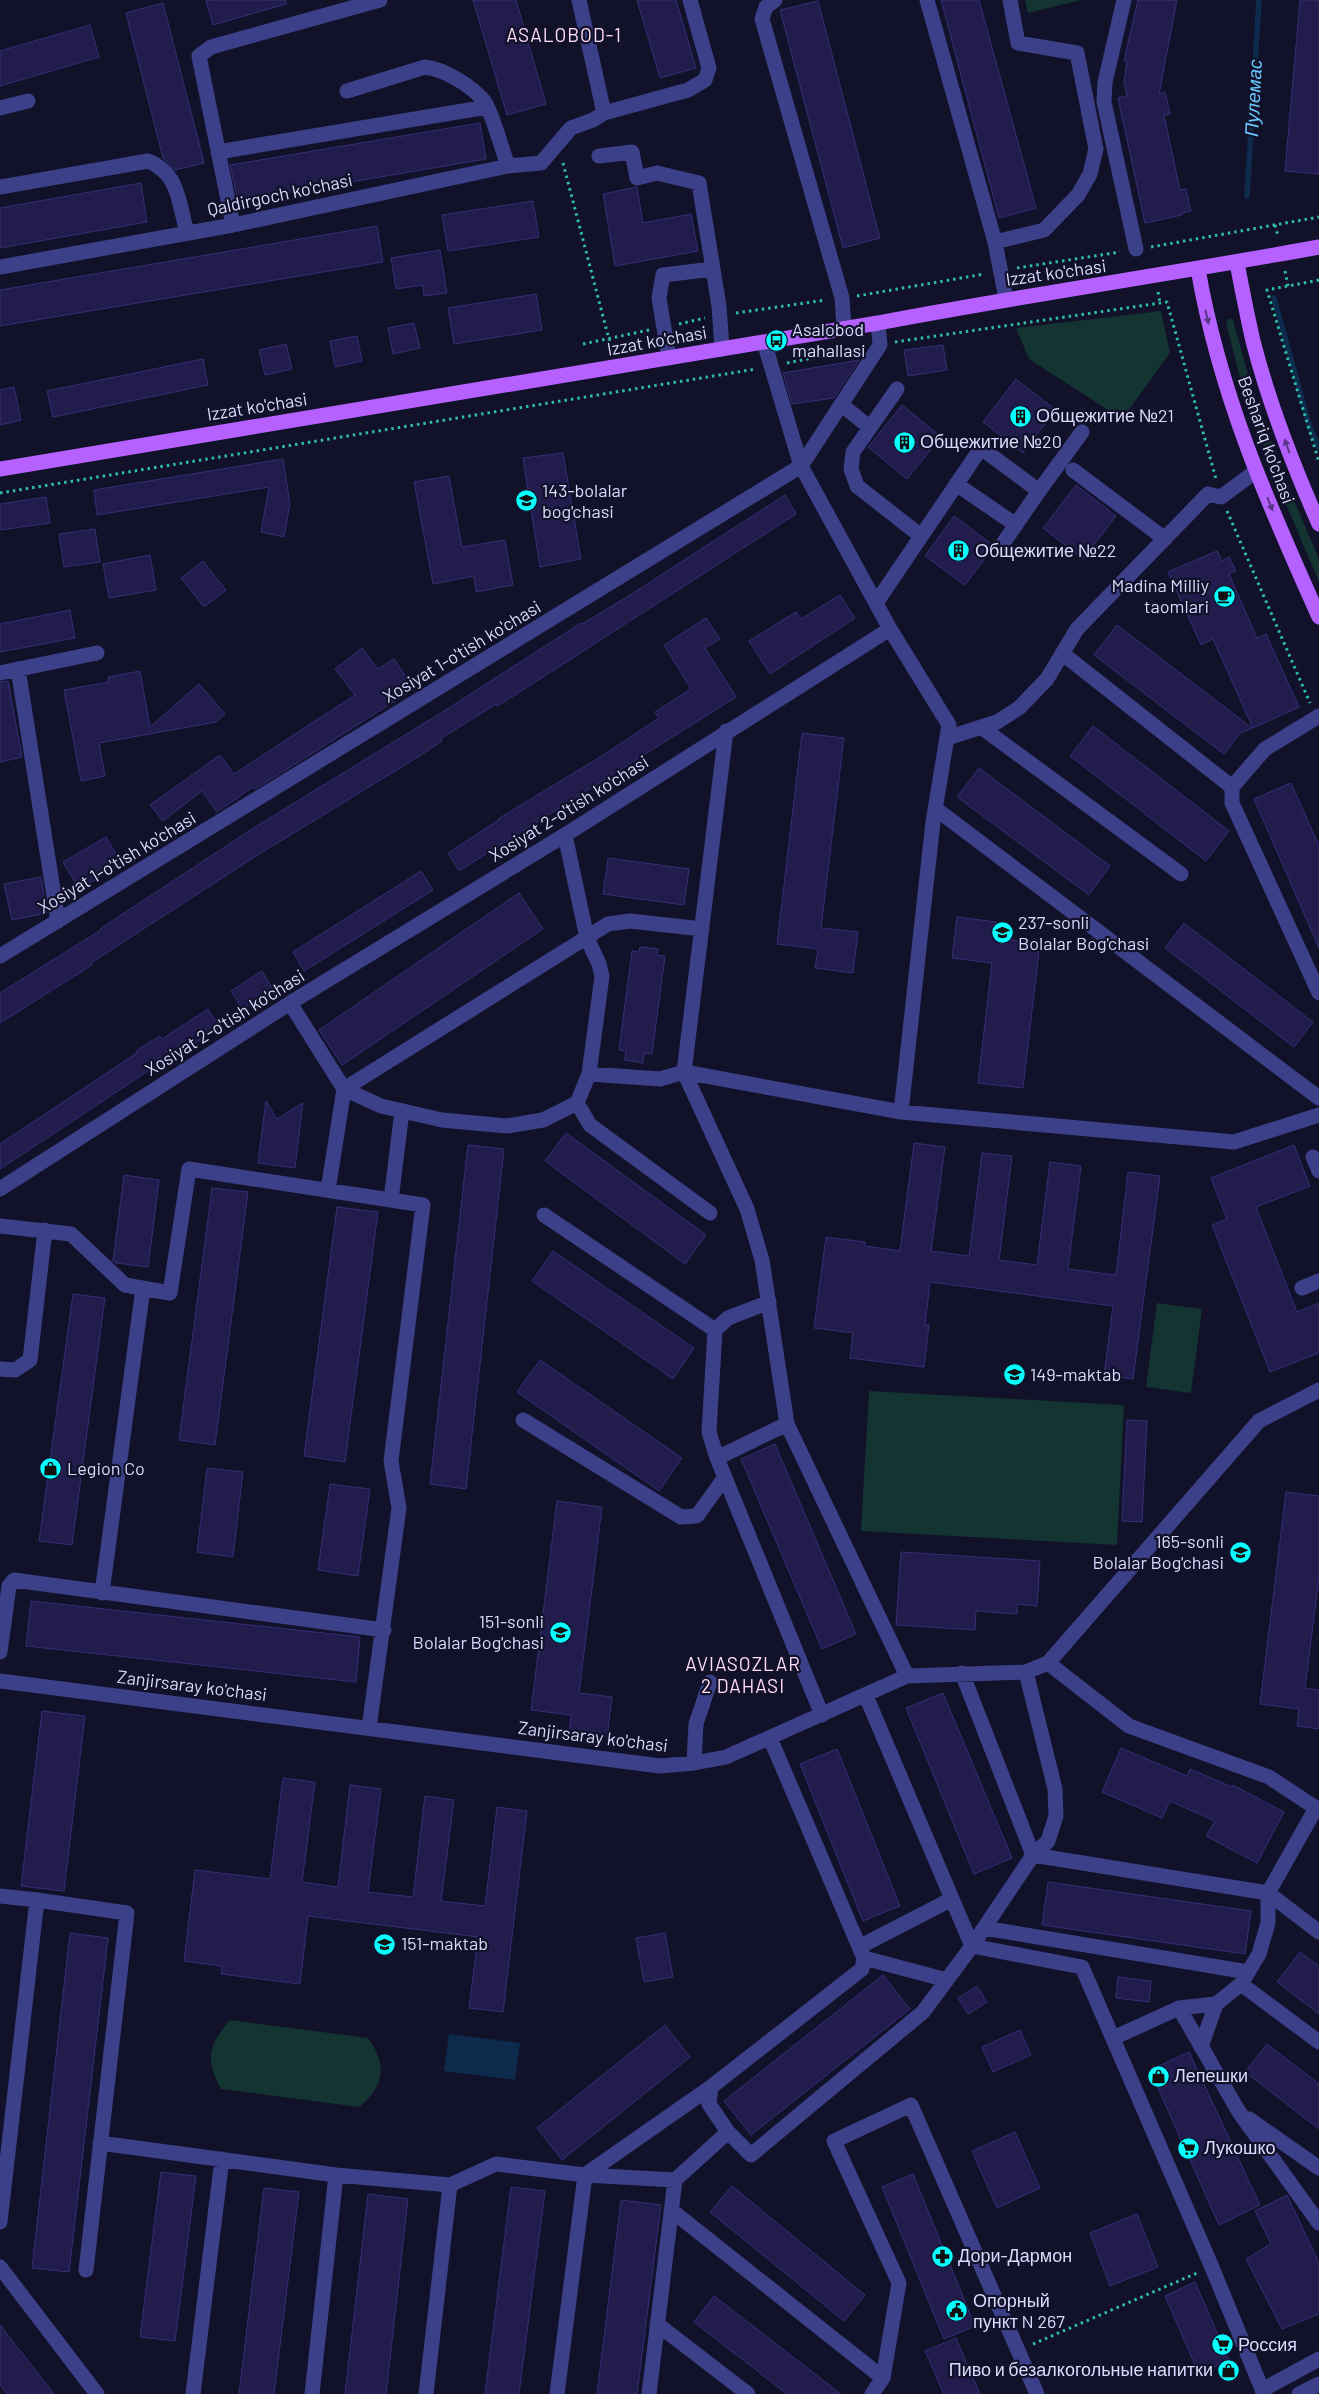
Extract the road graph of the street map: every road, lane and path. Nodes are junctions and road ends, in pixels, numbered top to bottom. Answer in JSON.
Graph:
{"nodes":[{"id":1,"x":380,"y":0,"type":"edge"},
{"id":2,"x":579,"y":0,"type":"edge"},
{"id":3,"x":690,"y":0,"type":"edge"},
{"id":4,"x":775,"y":0,"type":"edge"},
{"id":5,"x":927,"y":0,"type":"edge"},
{"id":6,"x":1010,"y":0,"type":"edge"},
{"id":7,"x":1124,"y":0,"type":"edge"},
{"id":8,"x":347,"y":91,"type":"dead end"},
{"id":9,"x":28,"y":101,"type":"dead end"},
{"id":10,"x":487,"y":106,"type":"junction"},
{"id":11,"x":0,"y":108,"type":"edge"},
{"id":12,"x":604,"y":112,"type":"junction"},
{"id":13,"x":558,"y":144,"type":"junction"},
{"id":14,"x":218,"y":152,"type":"junction"},
{"id":15,"x":599,"y":156,"type":"dead end"},
{"id":16,"x":508,"y":166,"type":"junction"},
{"id":17,"x":0,"y":187,"type":"edge"},
{"id":18,"x":1319,"y":217,"type":"edge"},
{"id":19,"x":233,"y":225,"type":"junction"},
{"id":20,"x":1275,"y":225,"type":"junction"},
{"id":21,"x":187,"y":233,"type":"junction"},
{"id":22,"x":1278,"y":236,"type":"dead end"},
{"id":23,"x":994,"y":242,"type":"junction"},
{"id":24,"x":1319,"y":247,"type":"edge"},
{"id":25,"x":1136,"y":249,"type":"junction"},
{"id":26,"x":1236,"y":263,"type":"junction"},
{"id":27,"x":0,"y":267,"type":"edge"},
{"id":28,"x":713,"y":269,"type":"junction"},
{"id":29,"x":1198,"y":269,"type":"junction"},
{"id":30,"x":1002,"y":270,"type":"junction"},
{"id":31,"x":1285,"y":271,"type":"dead end"},
{"id":32,"x":1319,"y":280,"type":"edge"},
{"id":33,"x":1288,"y":286,"type":"junction"},
{"id":34,"x":842,"y":298,"type":"junction"},
{"id":35,"x":1006,"y":299,"type":"junction"},
{"id":36,"x":720,"y":315,"type":"junction"},
{"id":37,"x":878,"y":323,"type":"junction"},
{"id":38,"x":664,"y":327,"type":"junction"},
{"id":39,"x":844,"y":328,"type":"junction"},
{"id":40,"x":609,"y":339,"type":"junction"},
{"id":41,"x":764,"y":342,"type":"junction"},
{"id":42,"x":583,"y":344,"type":"dead end"},
{"id":43,"x":880,"y":345,"type":"junction"},
{"id":44,"x":722,"y":349,"type":"junction"},
{"id":45,"x":669,"y":358,"type":"junction"},
{"id":46,"x":771,"y":366,"type":"junction"},
{"id":47,"x":616,"y":367,"type":"junction"},
{"id":48,"x":897,"y":389,"type":"dead end"},
{"id":49,"x":842,"y":405,"type":"junction"},
{"id":50,"x":869,"y":427,"type":"junction"},
{"id":51,"x":1082,"y":432,"type":"dead end"},
{"id":52,"x":1319,"y":462,"type":"edge"},
{"id":53,"x":801,"y":466,"type":"junction"},
{"id":54,"x":0,"y":469,"type":"edge"},
{"id":55,"x":1073,"y":470,"type":"dead end"},
{"id":56,"x":1256,"y":471,"type":"junction"},
{"id":57,"x":956,"y":484,"type":"junction"},
{"id":58,"x":1039,"y":491,"type":"junction"},
{"id":59,"x":0,"y":492,"type":"edge"},
{"id":60,"x":1221,"y":497,"type":"junction"},
{"id":61,"x":1319,"y":524,"type":"edge"},
{"id":62,"x":1016,"y":525,"type":"junction"},
{"id":63,"x":921,"y":536,"type":"junction"},
{"id":64,"x":1165,"y":539,"type":"junction"},
{"id":65,"x":1004,"y":542,"type":"dead end"},
{"id":66,"x":876,"y":603,"type":"junction"},
{"id":67,"x":1319,"y":617,"type":"edge"},
{"id":68,"x":890,"y":629,"type":"junction"},
{"id":69,"x":98,"y":653,"type":"dead end"},
{"id":70,"x":1063,"y":654,"type":"junction"},
{"id":71,"x":18,"y":669,"type":"junction"},
{"id":72,"x":0,"y":673,"type":"edge"},
{"id":73,"x":1318,"y":717,"type":"edge"},
{"id":74,"x":981,"y":727,"type":"junction"},
{"id":75,"x":726,"y":731,"type":"junction"},
{"id":76,"x":947,"y":738,"type":"junction"},
{"id":77,"x":1232,"y":787,"type":"junction"},
{"id":78,"x":936,"y":808,"type":"junction"},
{"id":79,"x":565,"y":835,"type":"junction"},
{"id":80,"x":1181,"y":874,"type":"dead end"},
{"id":81,"x":58,"y":921,"type":"junction"},
{"id":82,"x":702,"y":929,"type":"junction"},
{"id":83,"x":587,"y":938,"type":"junction"},
{"id":84,"x":0,"y":956,"type":"edge"},
{"id":85,"x":1319,"y":993,"type":"edge"},
{"id":86,"x":290,"y":1003,"type":"junction"},
{"id":87,"x":684,"y":1072,"type":"junction"},
{"id":88,"x":589,"y":1074,"type":"junction"},
{"id":89,"x":344,"y":1089,"type":"junction"},
{"id":90,"x":1319,"y":1098,"type":"edge"},
{"id":91,"x":577,"y":1103,"type":"junction"},
{"id":92,"x":402,"y":1111,"type":"junction"},
{"id":93,"x":900,"y":1112,"type":"junction"},
{"id":94,"x":1319,"y":1114,"type":"edge"},
{"id":95,"x":0,"y":1189,"type":"edge"},
{"id":96,"x":328,"y":1190,"type":"junction"},
{"id":97,"x":390,"y":1200,"type":"junction"},
{"id":98,"x":710,"y":1213,"type":"dead end"},
{"id":99,"x":544,"y":1215,"type":"dead end"},
{"id":100,"x":0,"y":1226,"type":"edge"},
{"id":101,"x":45,"y":1230,"type":"junction"},
{"id":102,"x":1319,"y":1281,"type":"edge"},
{"id":103,"x":143,"y":1288,"type":"junction"},
{"id":104,"x":1302,"y":1288,"type":"dead end"},
{"id":105,"x":768,"y":1302,"type":"junction"},
{"id":106,"x":715,"y":1330,"type":"junction"},
{"id":107,"x":0,"y":1369,"type":"edge"},
{"id":108,"x":1319,"y":1390,"type":"edge"},
{"id":109,"x":523,"y":1420,"type":"dead end"},
{"id":110,"x":788,"y":1424,"type":"junction"},
{"id":111,"x":717,"y":1458,"type":"junction"},
{"id":112,"x":725,"y":1477,"type":"junction"},
{"id":113,"x":102,"y":1593,"type":"junction"},
{"id":114,"x":384,"y":1630,"type":"junction"},
{"id":115,"x":0,"y":1652,"type":"edge"},
{"id":116,"x":1048,"y":1663,"type":"junction"},
{"id":117,"x":1026,"y":1672,"type":"junction"},
{"id":118,"x":962,"y":1673,"type":"junction"},
{"id":119,"x":907,"y":1676,"type":"junction"},
{"id":120,"x":0,"y":1680,"type":"edge"},
{"id":121,"x":710,"y":1682,"type":"dead end"},
{"id":122,"x":866,"y":1696,"type":"junction"},
{"id":123,"x":822,"y":1715,"type":"junction"},
{"id":124,"x":369,"y":1728,"type":"junction"},
{"id":125,"x":770,"y":1738,"type":"junction"},
{"id":126,"x":694,"y":1763,"type":"junction"},
{"id":127,"x":1318,"y":1809,"type":"edge"},
{"id":128,"x":1033,"y":1855,"type":"junction"},
{"id":129,"x":1268,"y":1893,"type":"junction"},
{"id":130,"x":0,"y":1896,"type":"edge"},
{"id":131,"x":952,"y":1899,"type":"junction"},
{"id":132,"x":37,"y":1900,"type":"junction"},
{"id":133,"x":984,"y":1928,"type":"junction"},
{"id":134,"x":1319,"y":1932,"type":"edge"},
{"id":135,"x":972,"y":1946,"type":"junction"},
{"id":136,"x":862,"y":1952,"type":"junction"},
{"id":137,"x":1245,"y":1978,"type":"junction"},
{"id":138,"x":947,"y":1980,"type":"junction"},
{"id":139,"x":1216,"y":2004,"type":"junction"},
{"id":140,"x":1179,"y":2008,"type":"junction"},
{"id":141,"x":1113,"y":2038,"type":"junction"},
{"id":142,"x":1319,"y":2042,"type":"edge"},
{"id":143,"x":1201,"y":2047,"type":"junction"},
{"id":144,"x":712,"y":2087,"type":"junction"},
{"id":145,"x":1239,"y":2112,"type":"junction"},
{"id":146,"x":728,"y":2132,"type":"junction"},
{"id":147,"x":100,"y":2143,"type":"junction"},
{"id":148,"x":222,"y":2159,"type":"junction"},
{"id":149,"x":1319,"y":2168,"type":"edge"},
{"id":150,"x":336,"y":2174,"type":"junction"},
{"id":151,"x":585,"y":2175,"type":"junction"},
{"id":152,"x":675,"y":2180,"type":"junction"},
{"id":153,"x":450,"y":2185,"type":"junction"},
{"id":154,"x":671,"y":2210,"type":"junction"},
{"id":155,"x":0,"y":2222,"type":"edge"},
{"id":156,"x":1319,"y":2223,"type":"edge"},
{"id":157,"x":1211,"y":2265,"type":"junction"},
{"id":158,"x":0,"y":2267,"type":"edge"},
{"id":159,"x":86,"y":2270,"type":"dead end"},
{"id":160,"x":657,"y":2324,"type":"junction"},
{"id":161,"x":1031,"y":2344,"type":"dead end"},
{"id":162,"x":1319,"y":2359,"type":"edge"},
{"id":163,"x":883,"y":2378,"type":"junction"},
{"id":164,"x":1319,"y":2384,"type":"edge"},
{"id":165,"x":1263,"y":2392,"type":"edge"},
{"id":166,"x":97,"y":2394,"type":"edge"},
{"id":167,"x":193,"y":2394,"type":"edge"},
{"id":168,"x":312,"y":2394,"type":"edge"},
{"id":169,"x":426,"y":2394,"type":"edge"},
{"id":170,"x":557,"y":2394,"type":"edge"},
{"id":171,"x":649,"y":2394,"type":"edge"},
{"id":172,"x":748,"y":2394,"type":"edge"},
{"id":173,"x":872,"y":2394,"type":"edge"},
{"id":174,"x":1037,"y":2394,"type":"edge"},
{"id":175,"x":1299,"y":2394,"type":"edge"}],
"edges":[{"from":1,"to":14,"type":"street"},
{"from":2,"to":12,"type":"street"},
{"from":3,"to":12,"type":"street","name":"Qaldirgoch ko'chasi"},
{"from":4,"to":34,"type":"street"},
{"from":5,"to":23,"type":"street"},
{"from":6,"to":23,"type":"street"},
{"from":7,"to":25,"type":"street"},
{"from":8,"to":10,"type":"street"},
{"from":9,"to":11,"type":"street"},
{"from":10,"to":14,"type":"street"},
{"from":10,"to":16,"type":"street"},
{"from":12,"to":13,"type":"street","name":"Qaldirgoch ko'chasi"},
{"from":13,"to":16,"type":"street","name":"Qaldirgoch ko'chasi"},
{"from":13,"to":40,"type":"path"},
{"from":14,"to":19,"type":"street"},
{"from":15,"to":28,"type":"street"},
{"from":16,"to":19,"type":"street","name":"Qaldirgoch ko'chasi"},
{"from":17,"to":21,"type":"street"},
{"from":18,"to":20,"type":"path"},
{"from":19,"to":21,"type":"street","name":"Qaldirgoch ko'chasi"},
{"from":20,"to":22,"type":"path"},
{"from":20,"to":25,"type":"path"},
{"from":21,"to":27,"type":"street","name":"Qaldirgoch ko'chasi"},
{"from":23,"to":30,"type":"street"},
{"from":24,"to":26,"type":"main road","name":"Izzat ko'chasi"},
{"from":25,"to":30,"type":"path"},
{"from":26,"to":29,"type":"main road","name":"Izzat ko'chasi"},
{"from":61,"to":26,"type":"main road","name":"Beshariq ko'chasi","one_way":true},
{"from":28,"to":36,"type":"street"},
{"from":28,"to":38,"type":"street"},
{"from":29,"to":35,"type":"main road","name":"Izzat ko'chasi"},
{"from":29,"to":56,"type":"main road","name":"Beshariq ko'chasi","one_way":true},
{"from":30,"to":34,"type":"path"},
{"from":30,"to":35,"type":"street"},
{"from":31,"to":33,"type":"path"},
{"from":32,"to":33,"type":"path"},
{"from":33,"to":52,"type":"path"},
{"from":34,"to":36,"type":"path"},
{"from":34,"to":39,"type":"street"},
{"from":35,"to":37,"type":"main road","name":"Izzat ko'chasi"},
{"from":36,"to":38,"type":"path"},
{"from":36,"to":44,"type":"street"},
{"from":37,"to":39,"type":"main road","name":"Izzat ko'chasi"},
{"from":37,"to":43,"type":"street"},
{"from":38,"to":40,"type":"path"},
{"from":38,"to":45,"type":"street"},
{"from":39,"to":41,"type":"main road","name":"Izzat ko'chasi"},
{"from":40,"to":42,"type":"path"},
{"from":40,"to":47,"type":"path"},
{"from":41,"to":44,"type":"main road","name":"Izzat ko'chasi"},
{"from":41,"to":46,"type":"street"},
{"from":43,"to":46,"type":"path"},
{"from":43,"to":49,"type":"street","name":"Xosiyat 1-o'tish ko'chasi"},
{"from":43,"to":60,"type":"path"},
{"from":44,"to":45,"type":"main road","name":"Izzat ko'chasi"},
{"from":45,"to":47,"type":"main road","name":"Izzat ko'chasi"},
{"from":46,"to":53,"type":"street"},
{"from":46,"to":59,"type":"path"},
{"from":47,"to":54,"type":"main road","name":"Izzat ko'chasi"},
{"from":48,"to":50,"type":"street"},
{"from":49,"to":50,"type":"street"},
{"from":49,"to":53,"type":"street","name":"Xosiyat 1-o'tish ko'chasi"},
{"from":50,"to":63,"type":"street"},
{"from":51,"to":58,"type":"street"},
{"from":53,"to":66,"type":"street"},
{"from":53,"to":81,"type":"street","name":"Xosiyat 1-o'tish ko'chasi"},
{"from":55,"to":64,"type":"street"},
{"from":56,"to":60,"type":"street"},
{"from":56,"to":67,"type":"main road","name":"Beshariq ko'chasi","one_way":true},
{"from":57,"to":58,"type":"street"},
{"from":57,"to":62,"type":"street"},
{"from":57,"to":63,"type":"street"},
{"from":58,"to":62,"type":"street"},
{"from":60,"to":64,"type":"street"},
{"from":60,"to":73,"type":"path"},
{"from":62,"to":65,"type":"street"},
{"from":63,"to":66,"type":"street"},
{"from":64,"to":70,"type":"street"},
{"from":66,"to":68,"type":"street"},
{"from":68,"to":75,"type":"street","name":"Xosiyat 2-o'tish ko'chasi"},
{"from":68,"to":76,"type":"street"},
{"from":69,"to":71,"type":"street"},
{"from":70,"to":74,"type":"street"},
{"from":70,"to":77,"type":"street"},
{"from":71,"to":72,"type":"street"},
{"from":71,"to":81,"type":"street"},
{"from":73,"to":77,"type":"street"},
{"from":74,"to":76,"type":"street"},
{"from":74,"to":80,"type":"street"},
{"from":75,"to":79,"type":"street","name":"Xosiyat 2-o'tish ko'chasi"},
{"from":75,"to":82,"type":"street"},
{"from":76,"to":78,"type":"street"},
{"from":77,"to":85,"type":"street"},
{"from":78,"to":90,"type":"street"},
{"from":78,"to":93,"type":"street"},
{"from":79,"to":83,"type":"street"},
{"from":79,"to":86,"type":"street","name":"Xosiyat 2-o'tish ko'chasi"},
{"from":81,"to":84,"type":"street","name":"Xosiyat 1-o'tish ko'chasi"},
{"from":82,"to":83,"type":"street"},
{"from":82,"to":87,"type":"street"},
{"from":83,"to":88,"type":"street"},
{"from":83,"to":89,"type":"street"},
{"from":86,"to":89,"type":"street"},
{"from":86,"to":95,"type":"street","name":"Xosiyat 2-o'tish ko'chasi"},
{"from":87,"to":88,"type":"street"},
{"from":87,"to":93,"type":"street"},
{"from":87,"to":105,"type":"street"},
{"from":88,"to":91,"type":"street"},
{"from":89,"to":92,"type":"street"},
{"from":89,"to":96,"type":"street"},
{"from":91,"to":92,"type":"street"},
{"from":91,"to":98,"type":"street"},
{"from":92,"to":97,"type":"street"},
{"from":93,"to":94,"type":"street"},
{"from":96,"to":97,"type":"street"},
{"from":96,"to":103,"type":"street"},
{"from":97,"to":114,"type":"street"},
{"from":99,"to":106,"type":"street"},
{"from":100,"to":101,"type":"street"},
{"from":101,"to":103,"type":"street"},
{"from":101,"to":107,"type":"street"},
{"from":102,"to":104,"type":"street"},
{"from":103,"to":113,"type":"street"},
{"from":105,"to":106,"type":"street"},
{"from":105,"to":110,"type":"street"},
{"from":106,"to":111,"type":"street"},
{"from":108,"to":116,"type":"street","name":"Zanjirsaray ko'chasi"},
{"from":109,"to":112,"type":"street"},
{"from":110,"to":111,"type":"street"},
{"from":110,"to":119,"type":"street"},
{"from":111,"to":112,"type":"street"},
{"from":112,"to":123,"type":"street"},
{"from":113,"to":114,"type":"street"},
{"from":113,"to":115,"type":"street"},
{"from":114,"to":124,"type":"street"},
{"from":116,"to":117,"type":"street","name":"Zanjirsaray ko'chasi"},
{"from":116,"to":127,"type":"street"},
{"from":117,"to":118,"type":"street","name":"Zanjirsaray ko'chasi"},
{"from":117,"to":128,"type":"street"},
{"from":118,"to":119,"type":"street","name":"Zanjirsaray ko'chasi"},
{"from":118,"to":128,"type":"street"},
{"from":119,"to":122,"type":"street","name":"Zanjirsaray ko'chasi"},
{"from":120,"to":124,"type":"street","name":"Zanjirsaray ko'chasi"},
{"from":121,"to":126,"type":"street"},
{"from":122,"to":123,"type":"street","name":"Zanjirsaray ko'chasi"},
{"from":122,"to":131,"type":"street"},
{"from":123,"to":125,"type":"street","name":"Zanjirsaray ko'chasi"},
{"from":124,"to":126,"type":"street","name":"Zanjirsaray ko'chasi"},
{"from":125,"to":126,"type":"street","name":"Zanjirsaray ko'chasi"},
{"from":125,"to":136,"type":"street"},
{"from":127,"to":129,"type":"street"},
{"from":128,"to":129,"type":"street"},
{"from":128,"to":133,"type":"street"},
{"from":129,"to":134,"type":"street"},
{"from":129,"to":137,"type":"street"},
{"from":130,"to":132,"type":"street"},
{"from":131,"to":135,"type":"street"},
{"from":131,"to":136,"type":"street"},
{"from":132,"to":147,"type":"street"},
{"from":132,"to":155,"type":"street"},
{"from":133,"to":135,"type":"street"},
{"from":133,"to":137,"type":"street"},
{"from":135,"to":138,"type":"street"},
{"from":135,"to":141,"type":"street"},
{"from":136,"to":138,"type":"street"},
{"from":136,"to":144,"type":"street"},
{"from":137,"to":139,"type":"street"},
{"from":137,"to":142,"type":"street"},
{"from":138,"to":146,"type":"street"},
{"from":139,"to":140,"type":"street"},
{"from":139,"to":143,"type":"street"},
{"from":140,"to":141,"type":"street"},
{"from":140,"to":143,"type":"street"},
{"from":141,"to":157,"type":"street"},
{"from":143,"to":145,"type":"street"},
{"from":144,"to":146,"type":"street"},
{"from":144,"to":151,"type":"street"},
{"from":145,"to":149,"type":"street"},
{"from":145,"to":156,"type":"street"},
{"from":146,"to":152,"type":"street"},
{"from":147,"to":148,"type":"street"},
{"from":147,"to":159,"type":"street"},
{"from":148,"to":150,"type":"street"},
{"from":148,"to":167,"type":"street"},
{"from":150,"to":153,"type":"street"},
{"from":150,"to":168,"type":"street"},
{"from":151,"to":152,"type":"street"},
{"from":151,"to":153,"type":"street"},
{"from":151,"to":170,"type":"street"},
{"from":152,"to":154,"type":"street"},
{"from":153,"to":169,"type":"street"},
{"from":154,"to":160,"type":"street"},
{"from":154,"to":163,"type":"street"},
{"from":157,"to":161,"type":"path"},
{"from":157,"to":165,"type":"street"},
{"from":158,"to":166,"type":"street"},
{"from":160,"to":171,"type":"street"},
{"from":160,"to":172,"type":"street"},
{"from":162,"to":165,"type":"street"},
{"from":163,"to":173,"type":"street"},
{"from":163,"to":174,"type":"street"},
{"from":164,"to":175,"type":"street"}]}
